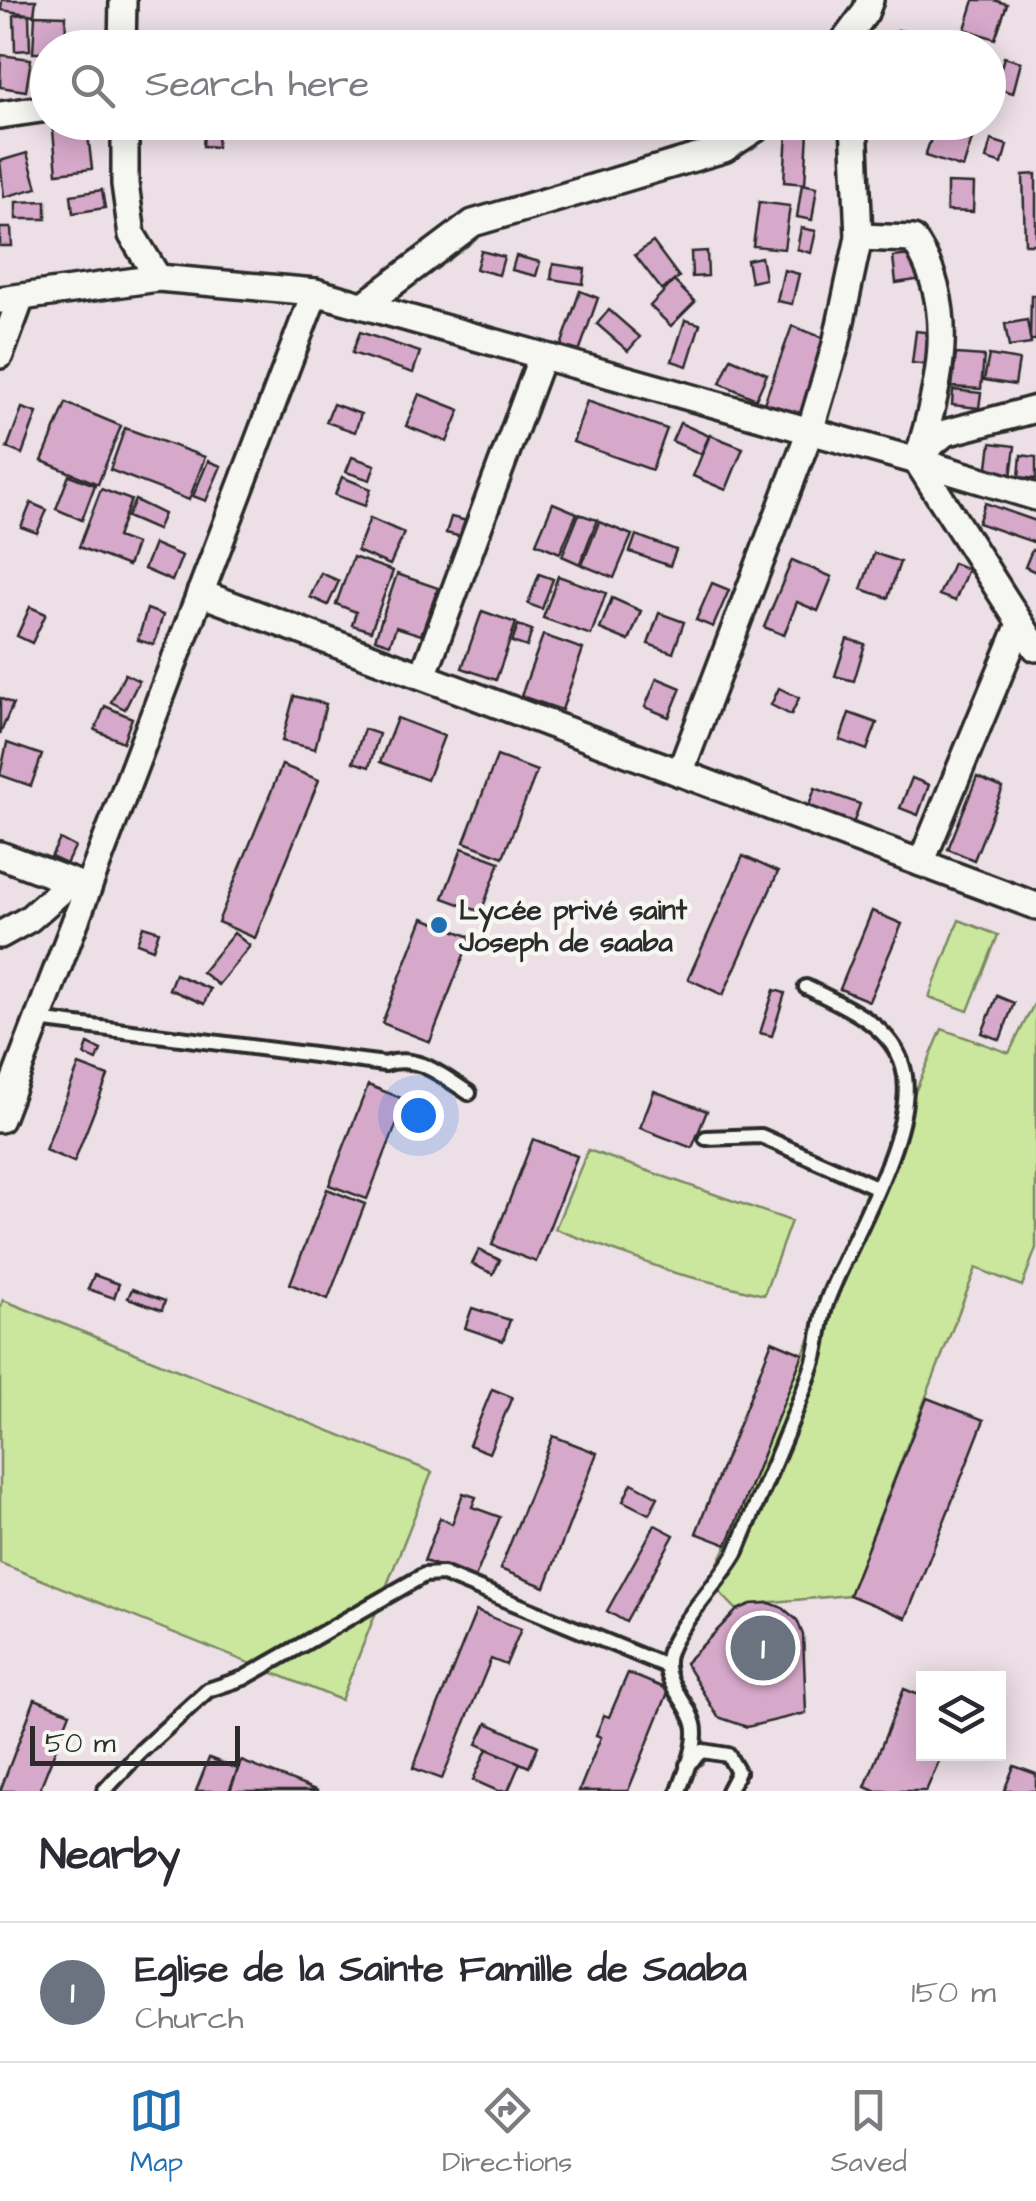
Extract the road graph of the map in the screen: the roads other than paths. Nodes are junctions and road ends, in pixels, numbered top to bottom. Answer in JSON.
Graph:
{"nodes":[{"id":1,"x":123,"y":0,"type":"edge"},
{"id":2,"x":870,"y":0,"type":"edge"},
{"id":3,"x":122,"y":30,"type":"edge"},
{"id":4,"x":852,"y":30,"type":"edge"},
{"id":5,"x":30,"y":110,"type":"edge"},
{"id":6,"x":0,"y":114,"type":"edge"},
{"id":7,"x":125,"y":140,"type":"edge"},
{"id":8,"x":738,"y":140,"type":"edge"},
{"id":9,"x":855,"y":140,"type":"edge"},
{"id":10,"x":859,"y":237,"type":"junction"},
{"id":11,"x":158,"y":278,"type":"junction"},
{"id":12,"x":315,"y":292,"type":"junction"},
{"id":13,"x":11,"y":299,"type":"edge"},
{"id":14,"x":364,"y":305,"type":"junction"},
{"id":15,"x":0,"y":355,"type":"edge"},
{"id":16,"x":542,"y":356,"type":"junction"},
{"id":17,"x":1036,"y":409,"type":"edge"},
{"id":18,"x":810,"y":431,"type":"junction"},
{"id":19,"x":918,"y":457,"type":"junction"},
{"id":20,"x":1036,"y":497,"type":"edge"},
{"id":21,"x":200,"y":593,"type":"junction"},
{"id":22,"x":1020,"y":624,"type":"junction"},
{"id":23,"x":1036,"y":648,"type":"edge"},
{"id":24,"x":423,"y":676,"type":"junction"},
{"id":25,"x":680,"y":772,"type":"junction"},
{"id":26,"x":0,"y":855,"type":"edge"},
{"id":27,"x":921,"y":863,"type":"junction"},
{"id":28,"x":79,"y":885,"type":"junction"},
{"id":29,"x":1036,"y":906,"type":"edge"},
{"id":30,"x":0,"y":934,"type":"edge"},
{"id":31,"x":806,"y":987,"type":"dead end"},
{"id":32,"x":38,"y":1020,"type":"junction"},
{"id":33,"x":468,"y":1093,"type":"dead end"},
{"id":34,"x":0,"y":1119,"type":"edge"},
{"id":35,"x":706,"y":1138,"type":"dead end"},
{"id":36,"x":876,"y":1187,"type":"junction"},
{"id":37,"x":666,"y":1666,"type":"junction"},
{"id":38,"x":686,"y":1768,"type":"junction"},
{"id":39,"x":104,"y":1791,"type":"edge"},
{"id":40,"x":680,"y":1791,"type":"edge"},
{"id":41,"x":728,"y":1791,"type":"edge"}],
"edges":[{"from":1,"to":3,"type":"street"},
{"from":2,"to":4,"type":"street"},
{"from":5,"to":6,"type":"street"},
{"from":7,"to":11,"type":"street"},
{"from":8,"to":14,"type":"street"},
{"from":9,"to":10,"type":"street"},
{"from":10,"to":18,"type":"street"},
{"from":10,"to":19,"type":"street"},
{"from":11,"to":12,"type":"street"},
{"from":11,"to":13,"type":"street"},
{"from":12,"to":14,"type":"street"},
{"from":12,"to":21,"type":"street"},
{"from":13,"to":15,"type":"street"},
{"from":14,"to":16,"type":"street"},
{"from":16,"to":18,"type":"street"},
{"from":16,"to":24,"type":"street"},
{"from":17,"to":19,"type":"street"},
{"from":18,"to":19,"type":"street"},
{"from":18,"to":25,"type":"street"},
{"from":19,"to":20,"type":"street"},
{"from":19,"to":22,"type":"street"},
{"from":21,"to":24,"type":"street"},
{"from":21,"to":28,"type":"street"},
{"from":22,"to":23,"type":"street"},
{"from":22,"to":27,"type":"street"},
{"from":24,"to":25,"type":"street"},
{"from":25,"to":27,"type":"street"},
{"from":26,"to":28,"type":"street"},
{"from":27,"to":29,"type":"street"},
{"from":28,"to":30,"type":"street"},
{"from":28,"to":32,"type":"street"},
{"from":31,"to":36,"type":"lane"},
{"from":32,"to":33,"type":"lane"},
{"from":32,"to":34,"type":"street"},
{"from":35,"to":36,"type":"lane"},
{"from":36,"to":37,"type":"lane"},
{"from":37,"to":38,"type":"lane"},
{"from":37,"to":39,"type":"lane"},
{"from":38,"to":40,"type":"lane"},
{"from":38,"to":41,"type":"lane"}]}
